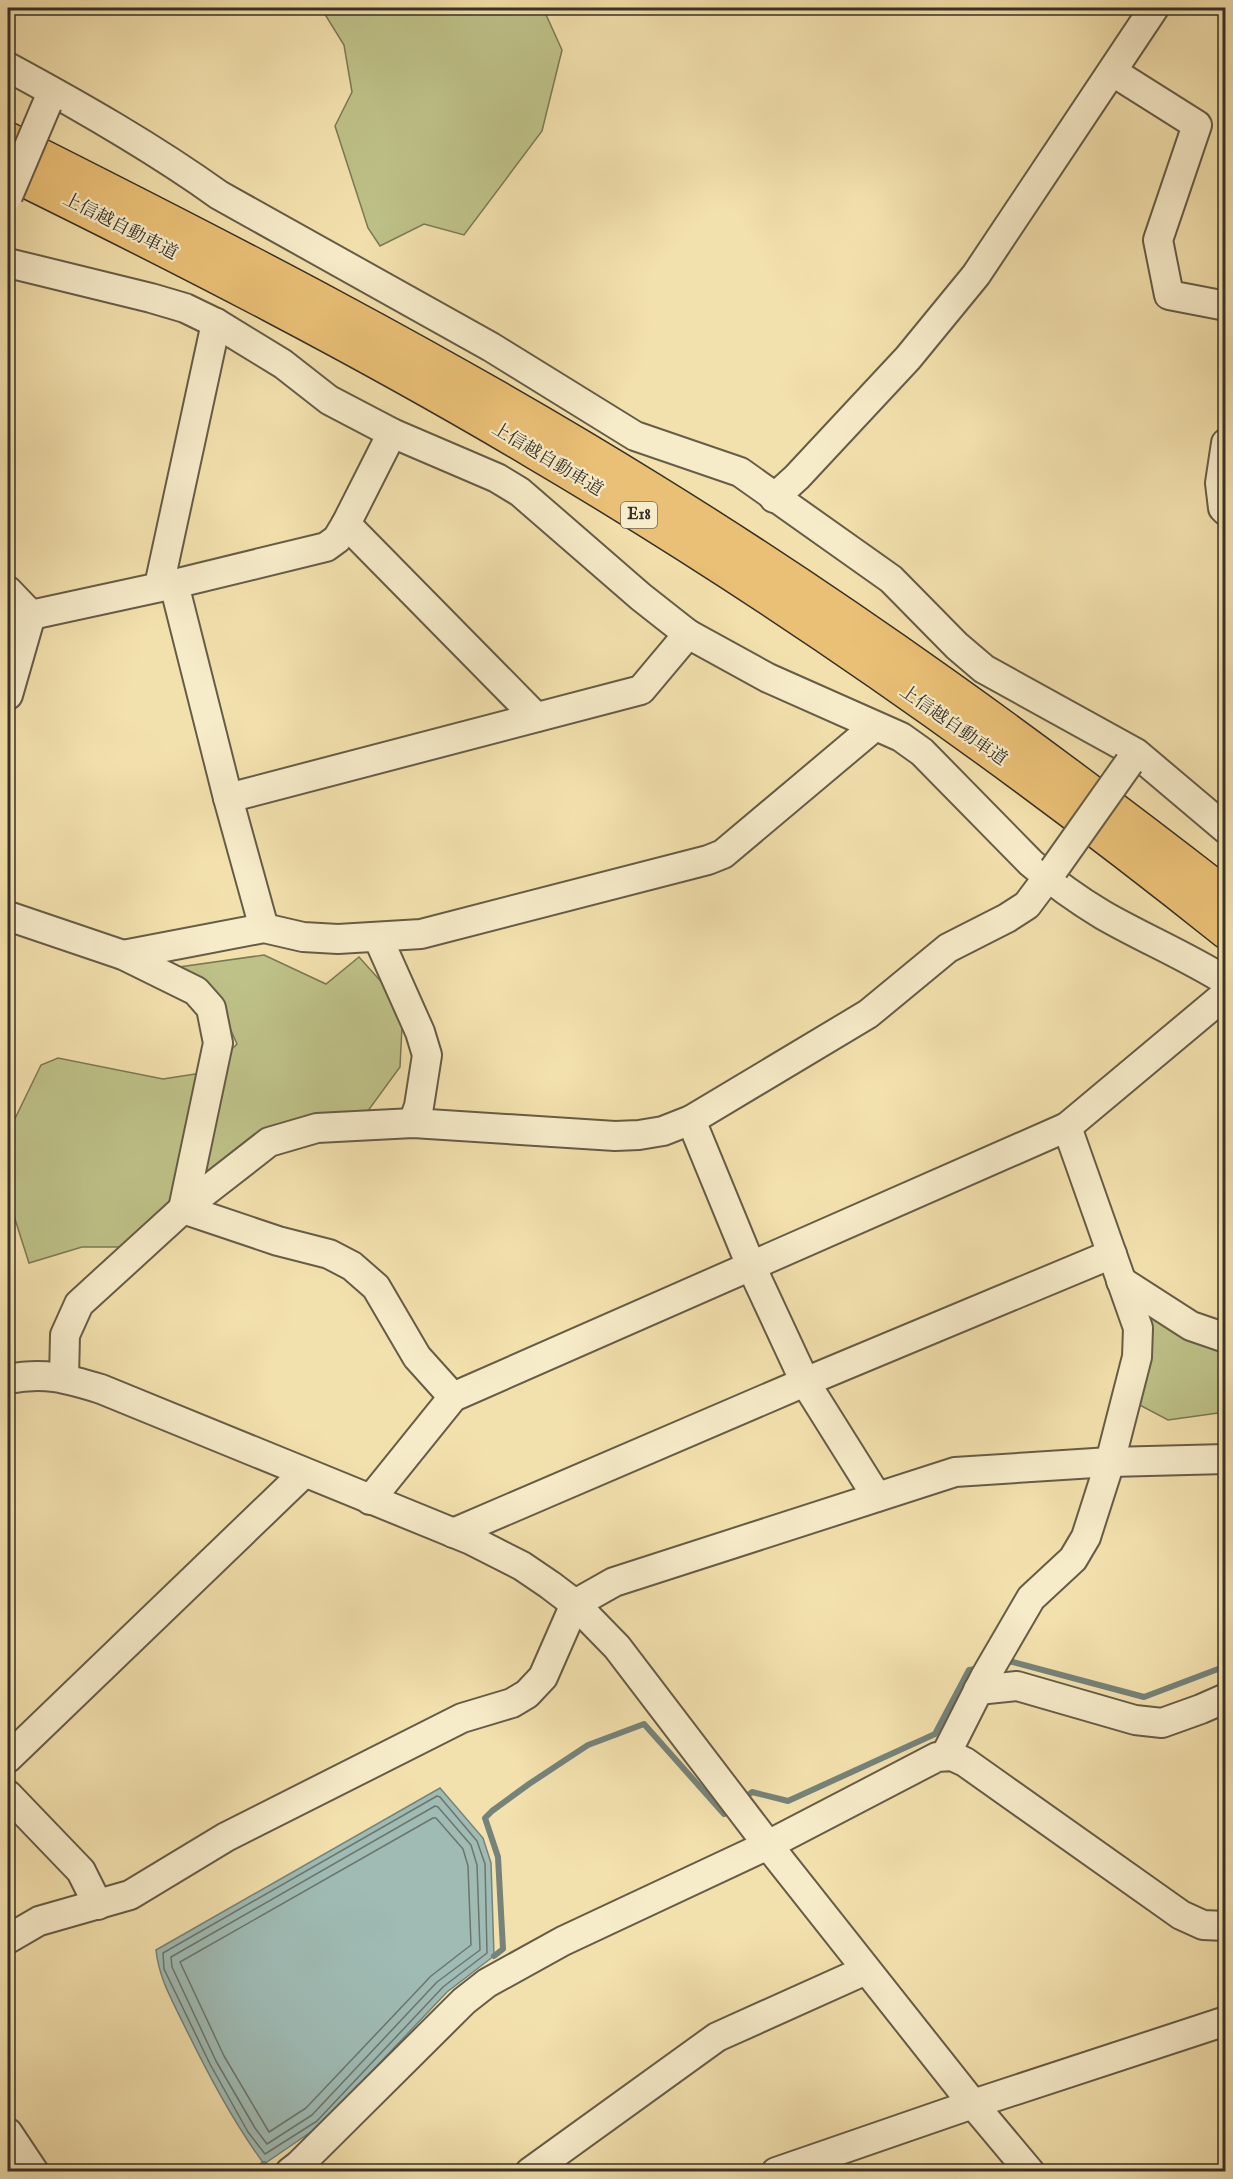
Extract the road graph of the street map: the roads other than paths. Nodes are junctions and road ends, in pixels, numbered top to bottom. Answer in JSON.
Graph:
{"nodes":[{"id":1,"x":1154,"y":8,"type":"edge"},
{"id":2,"x":8,"y":67,"type":"edge"},
{"id":3,"x":1113,"y":72,"type":"junction"},
{"id":4,"x":50,"y":97,"type":"junction"},
{"id":5,"x":8,"y":139,"type":"edge"},
{"id":6,"x":8,"y":172,"type":"edge"},
{"id":7,"x":8,"y":196,"type":"edge"},
{"id":8,"x":8,"y":263,"type":"edge"},
{"id":9,"x":1226,"y":306,"type":"edge"},
{"id":10,"x":216,"y":323,"type":"junction"},
{"id":11,"x":392,"y":433,"type":"junction"},
{"id":12,"x":1226,"y":443,"type":"edge"},
{"id":13,"x":774,"y":498,"type":"junction"},
{"id":14,"x":1226,"y":511,"type":"edge"},
{"id":15,"x":346,"y":525,"type":"junction"},
{"id":16,"x":166,"y":585,"type":"junction"},
{"id":17,"x":8,"y":591,"type":"edge"},
{"id":18,"x":31,"y":615,"type":"junction"},
{"id":19,"x":688,"y":634,"type":"junction"},
{"id":20,"x":8,"y":695,"type":"edge"},
{"id":21,"x":536,"y":717,"type":"junction"},
{"id":22,"x":874,"y":727,"type":"junction"},
{"id":23,"x":1133,"y":758,"type":"junction"},
{"id":24,"x":228,"y":798,"type":"junction"},
{"id":25,"x":1219,"y":813,"type":"edge"},
{"id":26,"x":1051,"y":873,"type":"junction"},
{"id":27,"x":1226,"y":896,"type":"edge"},
{"id":28,"x":8,"y":916,"type":"edge"},
{"id":29,"x":264,"y":928,"type":"junction"},
{"id":30,"x":1226,"y":932,"type":"edge"},
{"id":31,"x":378,"y":938,"type":"junction"},
{"id":32,"x":123,"y":955,"type":"junction"},
{"id":33,"x":1226,"y":981,"type":"edge"},
{"id":34,"x":1226,"y":994,"type":"edge"},
{"id":35,"x":691,"y":1120,"type":"junction"},
{"id":36,"x":413,"y":1124,"type":"junction"},
{"id":37,"x":1067,"y":1127,"type":"junction"},
{"id":38,"x":183,"y":1209,"type":"junction"},
{"id":39,"x":1112,"y":1254,"type":"junction"},
{"id":40,"x":751,"y":1266,"type":"junction"},
{"id":41,"x":1121,"y":1281,"type":"junction"},
{"id":42,"x":1226,"y":1338,"type":"edge"},
{"id":43,"x":63,"y":1378,"type":"junction"},
{"id":44,"x":8,"y":1379,"type":"edge"},
{"id":45,"x":805,"y":1382,"type":"junction"},
{"id":46,"x":453,"y":1397,"type":"junction"},
{"id":47,"x":1226,"y":1459,"type":"edge"},
{"id":48,"x":1110,"y":1462,"type":"junction"},
{"id":49,"x":304,"y":1473,"type":"junction"},
{"id":50,"x":878,"y":1497,"type":"junction"},
{"id":51,"x":370,"y":1500,"type":"junction"},
{"id":52,"x":453,"y":1533,"type":"junction"},
{"id":53,"x":574,"y":1604,"type":"junction"},
{"id":54,"x":982,"y":1684,"type":"junction"},
{"id":55,"x":1226,"y":1698,"type":"edge"},
{"id":56,"x":945,"y":1756,"type":"junction"},
{"id":57,"x":8,"y":1758,"type":"edge"},
{"id":58,"x":8,"y":1795,"type":"edge"},
{"id":59,"x":768,"y":1845,"type":"junction"},
{"id":60,"x":98,"y":1905,"type":"junction"},
{"id":61,"x":1226,"y":1926,"type":"edge"},
{"id":62,"x":8,"y":1939,"type":"edge"},
{"id":63,"x":866,"y":1970,"type":"junction"},
{"id":64,"x":1226,"y":2021,"type":"edge"},
{"id":65,"x":973,"y":2104,"type":"junction"},
{"id":66,"x":8,"y":2133,"type":"edge"},
{"id":67,"x":533,"y":2170,"type":"edge"},
{"id":68,"x":34,"y":2172,"type":"edge"},
{"id":69,"x":290,"y":2172,"type":"edge"},
{"id":70,"x":776,"y":2172,"type":"edge"},
{"id":71,"x":1030,"y":2172,"type":"edge"}],
"edges":[{"from":1,"to":3,"type":"street"},
{"from":2,"to":4,"type":"street"},
{"from":3,"to":9,"type":"street"},
{"from":3,"to":13,"type":"street"},
{"from":4,"to":7,"type":"street","bridge":true},
{"from":4,"to":13,"type":"street"},
{"from":5,"to":27,"type":"highway","name":"上信越自動車道","number":"E18"},
{"from":6,"to":30,"type":"highway","name":"上信越自動車道","number":"E18"},
{"from":8,"to":10,"type":"street"},
{"from":10,"to":11,"type":"street"},
{"from":10,"to":16,"type":"street"},
{"from":11,"to":15,"type":"street"},
{"from":11,"to":19,"type":"street"},
{"from":12,"to":14,"type":"street"},
{"from":13,"to":23,"type":"street"},
{"from":15,"to":16,"type":"street"},
{"from":15,"to":21,"type":"street"},
{"from":16,"to":18,"type":"street"},
{"from":16,"to":24,"type":"street"},
{"from":17,"to":18,"type":"street"},
{"from":18,"to":20,"type":"street"},
{"from":19,"to":21,"type":"street"},
{"from":19,"to":22,"type":"street"},
{"from":21,"to":24,"type":"street"},
{"from":22,"to":26,"type":"street"},
{"from":22,"to":31,"type":"street"},
{"from":23,"to":25,"type":"street"},
{"from":23,"to":26,"type":"street","bridge":true},
{"from":24,"to":29,"type":"street"},
{"from":26,"to":33,"type":"street"},
{"from":26,"to":35,"type":"street"},
{"from":28,"to":32,"type":"street"},
{"from":29,"to":31,"type":"street"},
{"from":29,"to":32,"type":"street"},
{"from":31,"to":36,"type":"street"},
{"from":32,"to":38,"type":"street"},
{"from":34,"to":37,"type":"street"},
{"from":35,"to":36,"type":"street"},
{"from":35,"to":40,"type":"street"},
{"from":36,"to":38,"type":"street"},
{"from":37,"to":39,"type":"street"},
{"from":37,"to":40,"type":"street"},
{"from":38,"to":43,"type":"street"},
{"from":38,"to":46,"type":"street"},
{"from":39,"to":41,"type":"street"},
{"from":39,"to":45,"type":"street"},
{"from":40,"to":45,"type":"street"},
{"from":40,"to":46,"type":"street"},
{"from":41,"to":42,"type":"street"},
{"from":41,"to":48,"type":"street"},
{"from":43,"to":44,"type":"street"},
{"from":43,"to":49,"type":"street"},
{"from":45,"to":50,"type":"street"},
{"from":45,"to":52,"type":"street"},
{"from":46,"to":51,"type":"street"},
{"from":47,"to":48,"type":"street"},
{"from":48,"to":50,"type":"street"},
{"from":48,"to":54,"type":"street"},
{"from":49,"to":51,"type":"street"},
{"from":49,"to":57,"type":"street"},
{"from":50,"to":53,"type":"street"},
{"from":51,"to":52,"type":"street"},
{"from":52,"to":53,"type":"street"},
{"from":53,"to":59,"type":"street"},
{"from":53,"to":60,"type":"street"},
{"from":54,"to":55,"type":"street"},
{"from":54,"to":56,"type":"street"},
{"from":56,"to":59,"type":"street"},
{"from":56,"to":61,"type":"street"},
{"from":58,"to":60,"type":"street"},
{"from":59,"to":63,"type":"street"},
{"from":59,"to":69,"type":"street"},
{"from":60,"to":62,"type":"street"},
{"from":63,"to":65,"type":"street"},
{"from":63,"to":67,"type":"street"},
{"from":64,"to":65,"type":"street"},
{"from":65,"to":70,"type":"street"},
{"from":65,"to":71,"type":"street"},
{"from":66,"to":68,"type":"street"}]}
